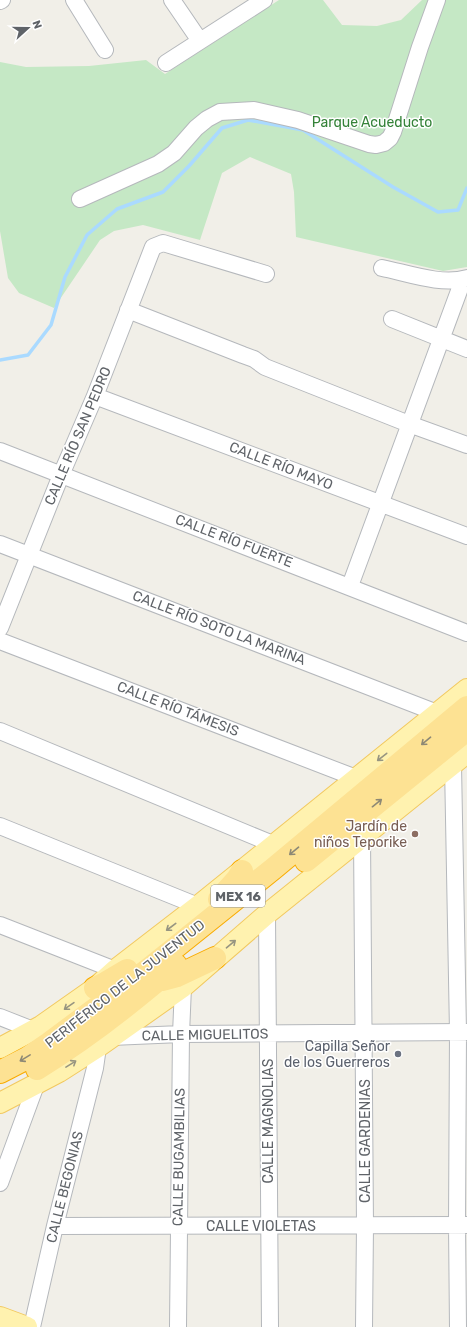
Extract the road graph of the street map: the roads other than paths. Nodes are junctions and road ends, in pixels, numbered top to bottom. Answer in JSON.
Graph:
{"nodes":[{"id":1,"x":74,"y":0,"type":"edge"},
{"id":2,"x":172,"y":0,"type":"edge"},
{"id":3,"x":264,"y":0,"type":"edge"},
{"id":4,"x":437,"y":0,"type":"edge"},
{"id":5,"x":200,"y":41,"type":"junction"},
{"id":6,"x":105,"y":50,"type":"dead end"},
{"id":7,"x":166,"y":63,"type":"dead end"},
{"id":8,"x":80,"y":199,"type":"dead end"},
{"id":9,"x":382,"y":268,"type":"dead end"},
{"id":10,"x":266,"y":274,"type":"dead end"},
{"id":11,"x":465,"y":279,"type":"edge"},
{"id":12,"x":126,"y":315,"type":"junction"},
{"id":13,"x":392,"y":319,"type":"dead end"},
{"id":14,"x":441,"y":340,"type":"junction"},
{"id":15,"x":467,"y":349,"type":"edge"},
{"id":16,"x":95,"y":396,"type":"junction"},
{"id":17,"x":409,"y":424,"type":"junction"},
{"id":18,"x":467,"y":445,"type":"edge"},
{"id":19,"x":0,"y":451,"type":"edge"},
{"id":20,"x":61,"y":474,"type":"junction"},
{"id":21,"x":380,"y":503,"type":"junction"},
{"id":22,"x":467,"y":536,"type":"edge"},
{"id":23,"x":0,"y":544,"type":"edge"},
{"id":24,"x":29,"y":554,"type":"junction"},
{"id":25,"x":350,"y":586,"type":"junction"},
{"id":26,"x":0,"y":628,"type":"edge"},
{"id":27,"x":467,"y":633,"type":"edge"},
{"id":28,"x":0,"y":641,"type":"edge"},
{"id":29,"x":467,"y":689,"type":"edge"},
{"id":30,"x":467,"y":706,"type":"edge"},
{"id":31,"x":437,"y":713,"type":"junction"},
{"id":32,"x":467,"y":730,"type":"edge"},
{"id":33,"x":0,"y":731,"type":"edge"},
{"id":34,"x":460,"y":759,"type":"edge"},
{"id":35,"x":356,"y":778,"type":"junction"},
{"id":36,"x":0,"y":826,"type":"edge"},
{"id":37,"x":461,"y":835,"type":"edge"},
{"id":38,"x":362,"y":836,"type":"junction"},
{"id":39,"x":275,"y":844,"type":"junction"},
{"id":40,"x":242,"y":871,"type":"junction"},
{"id":41,"x":198,"y":906,"type":"junction"},
{"id":42,"x":266,"y":914,"type":"junction"},
{"id":43,"x":0,"y":925,"type":"edge"},
{"id":44,"x":191,"y":933,"type":"junction"},
{"id":45,"x":215,"y":958,"type":"junction"},
{"id":46,"x":115,"y":970,"type":"junction"},
{"id":47,"x":151,"y":986,"type":"junction"},
{"id":48,"x":183,"y":987,"type":"junction"},
{"id":49,"x":95,"y":988,"type":"junction"},
{"id":50,"x":0,"y":1017,"type":"edge"},
{"id":51,"x":33,"y":1030,"type":"junction"},
{"id":52,"x":463,"y":1032,"type":"edge"},
{"id":53,"x":364,"y":1033,"type":"junction"},
{"id":54,"x":181,"y":1034,"type":"junction"},
{"id":55,"x":268,"y":1034,"type":"junction"},
{"id":56,"x":105,"y":1042,"type":"junction"},
{"id":57,"x":0,"y":1048,"type":"edge"},
{"id":58,"x":0,"y":1072,"type":"edge"},
{"id":59,"x":36,"y":1084,"type":"junction"},
{"id":60,"x":0,"y":1088,"type":"edge"},
{"id":61,"x":0,"y":1103,"type":"edge"},
{"id":62,"x":0,"y":1183,"type":"edge"},
{"id":63,"x":462,"y":1225,"type":"edge"},
{"id":64,"x":55,"y":1226,"type":"junction"},
{"id":65,"x":178,"y":1226,"type":"junction"},
{"id":66,"x":269,"y":1226,"type":"junction"},
{"id":67,"x":365,"y":1226,"type":"junction"},
{"id":68,"x":0,"y":1317,"type":"edge"},
{"id":69,"x":27,"y":1327,"type":"edge"},
{"id":70,"x":32,"y":1327,"type":"edge"},
{"id":71,"x":178,"y":1327,"type":"edge"},
{"id":72,"x":270,"y":1327,"type":"edge"},
{"id":73,"x":364,"y":1327,"type":"edge"},
{"id":74,"x":458,"y":1327,"type":"edge"}],
"edges":[{"from":1,"to":6,"type":"street"},
{"from":2,"to":5,"type":"street"},
{"from":3,"to":5,"type":"street"},
{"from":4,"to":8,"type":"street"},
{"from":5,"to":7,"type":"street"},
{"from":9,"to":11,"type":"street"},
{"from":10,"to":12,"type":"street","name":"CALLE RÍO SAN PEDRO"},
{"from":11,"to":14,"type":"street"},
{"from":12,"to":16,"type":"street","name":"CALLE RÍO SAN PEDRO"},
{"from":12,"to":17,"type":"street"},
{"from":13,"to":14,"type":"street"},
{"from":14,"to":15,"type":"street"},
{"from":14,"to":17,"type":"street"},
{"from":16,"to":20,"type":"street","name":"CALLE RÍO SAN PEDRO"},
{"from":16,"to":21,"type":"street","name":"CALLE RÍO MAYO"},
{"from":17,"to":18,"type":"street"},
{"from":17,"to":21,"type":"street"},
{"from":19,"to":20,"type":"street","name":"CALLE RÍO FUERTE"},
{"from":20,"to":24,"type":"street","name":"CALLE RÍO SAN PEDRO"},
{"from":20,"to":25,"type":"street","name":"CALLE RÍO FUERTE"},
{"from":21,"to":22,"type":"street","name":"CALLE RÍO MAYO"},
{"from":21,"to":25,"type":"street"},
{"from":23,"to":24,"type":"street","name":"CALLE RÍO SOTO LA MARINA"},
{"from":24,"to":26,"type":"street","name":"CALLE RÍO SAN PEDRO"},
{"from":24,"to":31,"type":"street","name":"CALLE RÍO SOTO LA MARINA"},
{"from":25,"to":27,"type":"street","name":"CALLE RÍO FUERTE"},
{"from":28,"to":35,"type":"street","name":"CALLE RÍO TÁMESIS"},
{"from":29,"to":31,"type":"main road","name":"PERIFÉRICO DE LA JUVENTUD"},
{"from":30,"to":44,"type":"highway","name":"PERIFÉRICO DE LA JUVENTUD","number":"MEX 16","one_way":true},
{"from":31,"to":35,"type":"main road","name":"PERIFÉRICO DE LA JUVENTUD","one_way":true},
{"from":47,"to":32,"type":"highway","name":"PERIFÉRICO DE LA JUVENTUD","number":"MEX 16","one_way":true},
{"from":33,"to":39,"type":"street"},
{"from":34,"to":37,"type":"street"},
{"from":34,"to":38,"type":"main road","name":"PERIFÉRICO DE LA JUVENTUD"},
{"from":35,"to":39,"type":"main road","name":"PERIFÉRICO DE LA JUVENTUD"},
{"from":36,"to":41,"type":"street"},
{"from":37,"to":52,"type":"street"},
{"from":38,"to":42,"type":"main road","name":"PERIFÉRICO DE LA JUVENTUD"},
{"from":38,"to":53,"type":"street","name":"CALLE GARDENIAS"},
{"from":39,"to":40,"type":"main road","name":"PERIFÉRICO DE LA JUVENTUD"},
{"from":40,"to":41,"type":"main road","name":"PERIFÉRICO DE LA JUVENTUD"},
{"from":40,"to":44,"type":"highway"},
{"from":41,"to":46,"type":"main road","name":"PERIFÉRICO DE LA JUVENTUD","one_way":true},
{"from":45,"to":42,"type":"main road","name":"PERIFÉRICO DE LA JUVENTUD","one_way":true},
{"from":42,"to":55,"type":"street","name":"CALLE MAGNOLIAS"},
{"from":43,"to":46,"type":"street"},
{"from":44,"to":49,"type":"highway"},
{"from":44,"to":58,"type":"highway","name":"PERIFÉRICO DE LA JUVENTUD","number":"MEX 16","one_way":true},
{"from":45,"to":47,"type":"highway"},
{"from":45,"to":48,"type":"main road","name":"PERIFÉRICO DE LA JUVENTUD"},
{"from":46,"to":49,"type":"main road","name":"PERIFÉRICO DE LA JUVENTUD"},
{"from":47,"to":56,"type":"highway"},
{"from":47,"to":60,"type":"highway","name":"PERIFÉRICO DE LA JUVENTUD","number":"MEX 16"},
{"from":48,"to":54,"type":"street","name":"CALLE BUGAMBILIAS"},
{"from":48,"to":56,"type":"main road","name":"PERIFÉRICO DE LA JUVENTUD"},
{"from":49,"to":51,"type":"main road","name":"PERIFÉRICO DE LA JUVENTUD","one_way":true},
{"from":50,"to":51,"type":"street"},
{"from":51,"to":57,"type":"main road","name":"PERIFÉRICO DE LA JUVENTUD"},
{"from":52,"to":53,"type":"street","name":"CALLE MIGUELITOS"},
{"from":52,"to":63,"type":"street"},
{"from":53,"to":55,"type":"street","name":"CALLE MIGUELITOS"},
{"from":53,"to":67,"type":"street","name":"CALLE GARDENIAS"},
{"from":54,"to":55,"type":"street","name":"CALLE MIGUELITOS"},
{"from":54,"to":56,"type":"street","name":"CALLE MIGUELITOS"},
{"from":54,"to":65,"type":"street","name":"CALLE BUGAMBILIAS"},
{"from":55,"to":66,"type":"street","name":"CALLE MAGNOLIAS"},
{"from":59,"to":56,"type":"main road","name":"PERIFÉRICO DE LA JUVENTUD","one_way":true},
{"from":56,"to":64,"type":"street","name":"CALLE BEGONIAS"},
{"from":59,"to":61,"type":"main road","name":"PERIFÉRICO DE LA JUVENTUD"},
{"from":59,"to":62,"type":"street"},
{"from":63,"to":67,"type":"street","name":"CALLE VIOLETAS"},
{"from":63,"to":74,"type":"street"},
{"from":64,"to":65,"type":"street","name":"CALLE VIOLETAS"},
{"from":64,"to":70,"type":"street","name":"CALLE BEGONIAS"},
{"from":65,"to":66,"type":"street","name":"CALLE VIOLETAS"},
{"from":65,"to":71,"type":"street","name":"CALLE BUGAMBILIAS"},
{"from":66,"to":67,"type":"street","name":"CALLE VIOLETAS"},
{"from":66,"to":72,"type":"street","name":"CALLE MAGNOLIAS"},
{"from":67,"to":73,"type":"street","name":"CALLE GARDENIAS"},
{"from":68,"to":69,"type":"main road"}]}
